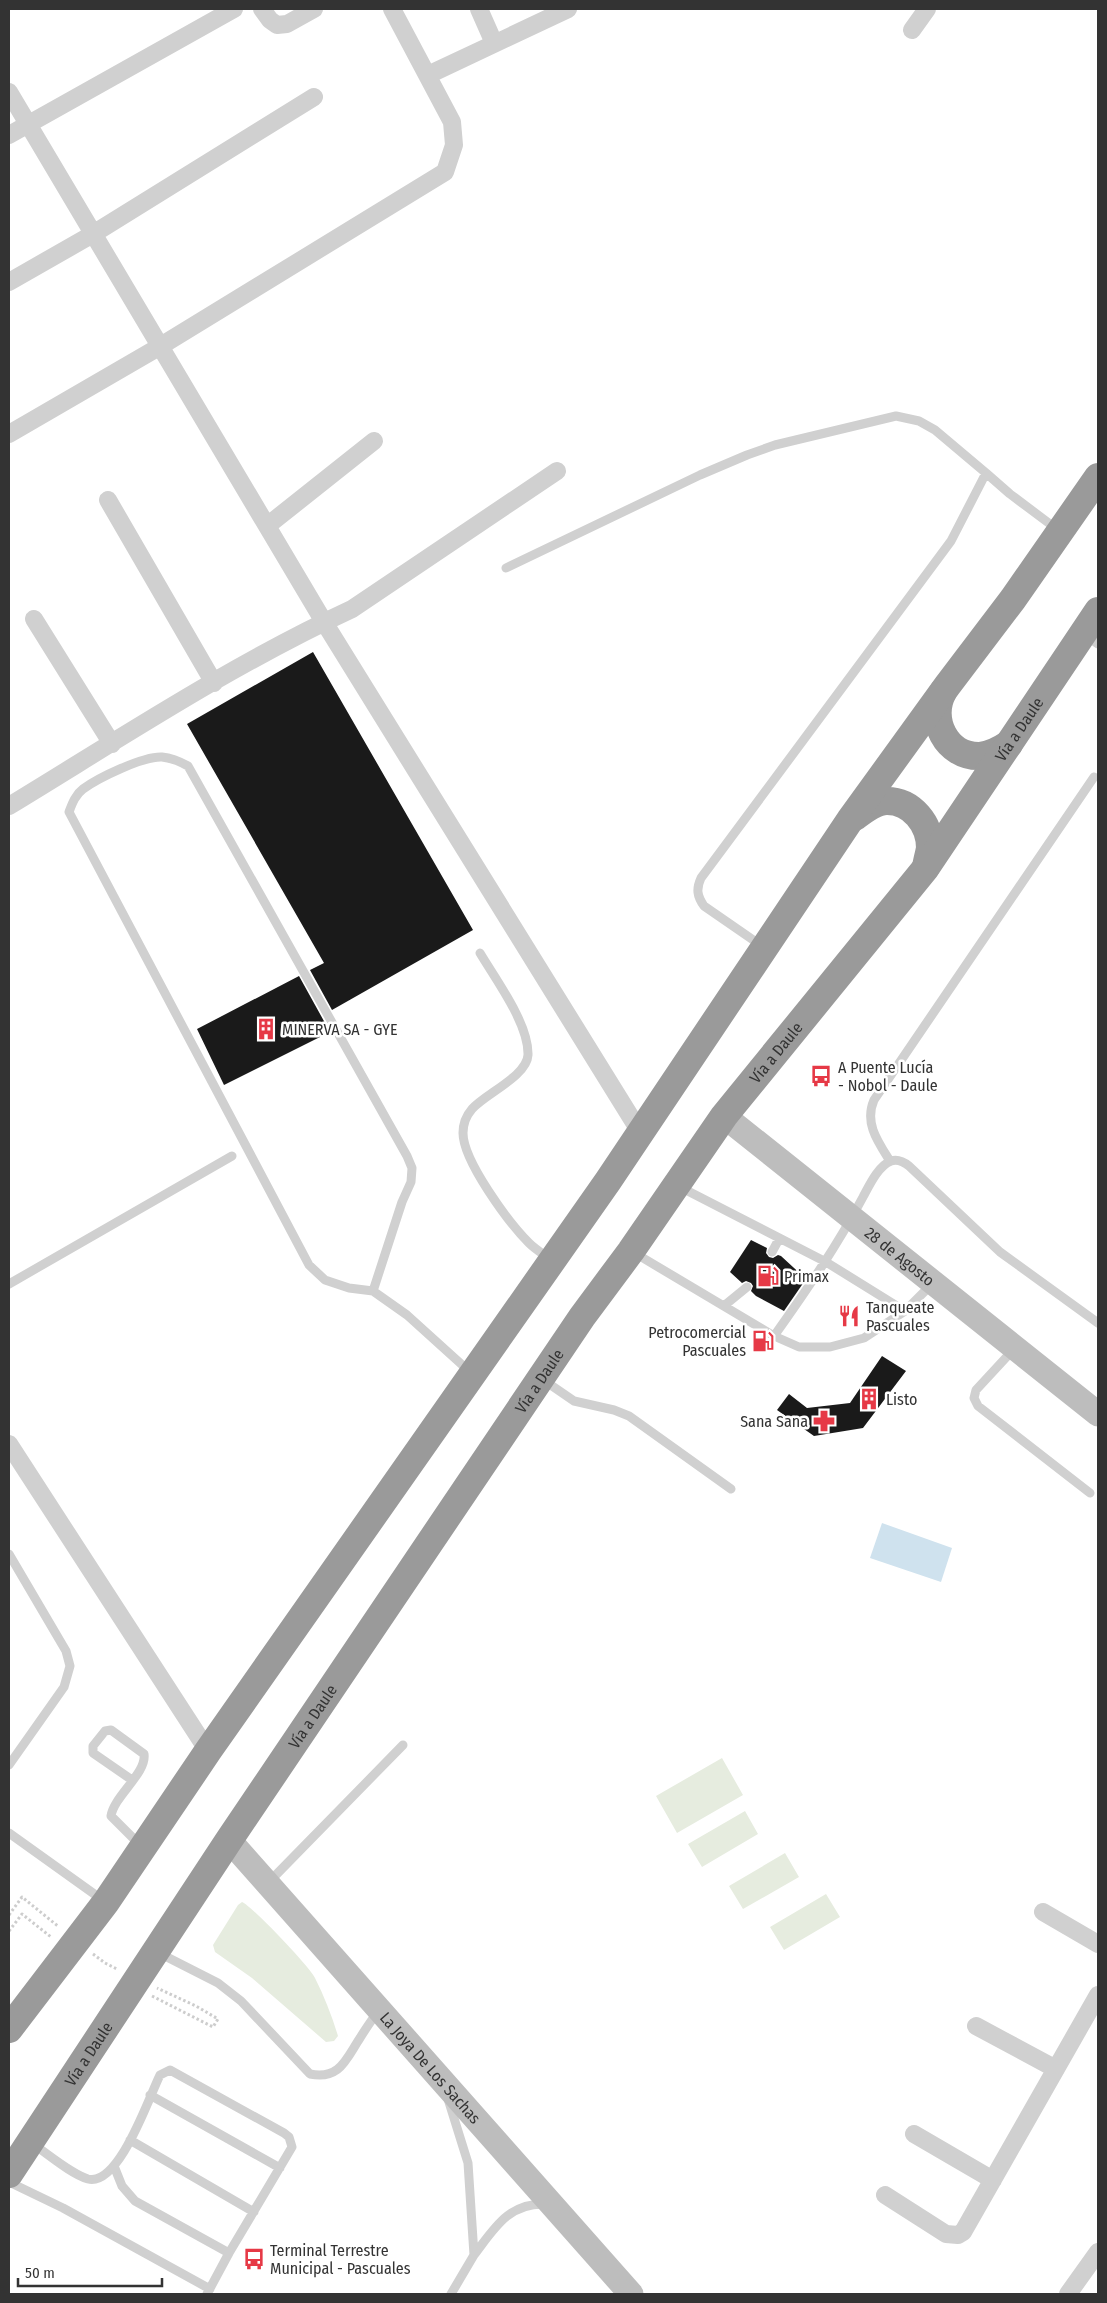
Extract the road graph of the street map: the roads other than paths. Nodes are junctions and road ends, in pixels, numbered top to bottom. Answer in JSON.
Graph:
{"nodes":[{"id":1,"x":234,"y":9,"type":"edge"},
{"id":2,"x":262,"y":9,"type":"edge"},
{"id":3,"x":314,"y":9,"type":"edge"},
{"id":4,"x":392,"y":9,"type":"edge"},
{"id":5,"x":479,"y":9,"type":"edge"},
{"id":6,"x":568,"y":9,"type":"edge"},
{"id":7,"x":926,"y":9,"type":"edge"},
{"id":8,"x":912,"y":30,"type":"dead end"},
{"id":9,"x":494,"y":43,"type":"junction"},
{"id":10,"x":428,"y":75,"type":"junction"},
{"id":11,"x":9,"y":92,"type":"edge"},
{"id":12,"x":314,"y":97,"type":"dead end"},
{"id":13,"x":28,"y":125,"type":"junction"},
{"id":14,"x":9,"y":135,"type":"edge"},
{"id":15,"x":93,"y":234,"type":"junction"},
{"id":16,"x":9,"y":282,"type":"edge"},
{"id":17,"x":159,"y":347,"type":"junction"},
{"id":18,"x":9,"y":434,"type":"edge"},
{"id":19,"x":374,"y":441,"type":"dead end"},
{"id":20,"x":556,"y":471,"type":"dead end"},
{"id":21,"x":986,"y":473,"type":"junction"},
{"id":22,"x":1098,"y":477,"type":"edge"},
{"id":23,"x":108,"y":500,"type":"dead end"},
{"id":24,"x":268,"y":526,"type":"junction"},
{"id":25,"x":1060,"y":531,"type":"junction"},
{"id":26,"x":506,"y":568,"type":"dead end"},
{"id":27,"x":1098,"y":610,"type":"edge"},
{"id":28,"x":34,"y":619,"type":"dead end"},
{"id":29,"x":324,"y":622,"type":"junction"},
{"id":30,"x":1091,"y":639,"type":"edge"},
{"id":31,"x":214,"y":683,"type":"junction"},
{"id":32,"x":946,"y":686,"type":"junction"},
{"id":33,"x":112,"y":744,"type":"junction"},
{"id":34,"x":1009,"y":744,"type":"junction"},
{"id":35,"x":1094,"y":777,"type":"dead end"},
{"id":36,"x":9,"y":806,"type":"edge"},
{"id":37,"x":850,"y":820,"type":"junction"},
{"id":38,"x":925,"y":869,"type":"junction"},
{"id":39,"x":764,"y":948,"type":"junction"},
{"id":40,"x":480,"y":953,"type":"dead end"},
{"id":41,"x":724,"y":1116,"type":"junction"},
{"id":42,"x":640,"y":1132,"type":"junction"},
{"id":43,"x":232,"y":1156,"type":"dead end"},
{"id":44,"x":890,"y":1161,"type":"junction"},
{"id":45,"x":675,"y":1184,"type":"junction"},
{"id":46,"x":853,"y":1216,"type":"junction"},
{"id":47,"x":779,"y":1238,"type":"junction"},
{"id":48,"x":631,"y":1251,"type":"junction"},
{"id":49,"x":772,"y":1252,"type":"dead end"},
{"id":50,"x":552,"y":1260,"type":"junction"},
{"id":51,"x":826,"y":1262,"type":"junction"},
{"id":52,"x":933,"y":1283,"type":"junction"},
{"id":53,"x":9,"y":1284,"type":"edge"},
{"id":54,"x":747,"y":1287,"type":"dead end"},
{"id":55,"x":373,"y":1291,"type":"junction"},
{"id":56,"x":725,"y":1305,"type":"junction"},
{"id":57,"x":905,"y":1311,"type":"junction"},
{"id":58,"x":1098,"y":1323,"type":"edge"},
{"id":59,"x":774,"y":1336,"type":"junction"},
{"id":60,"x":1015,"y":1348,"type":"junction"},
{"id":61,"x":472,"y":1374,"type":"junction"},
{"id":62,"x":542,"y":1379,"type":"junction"},
{"id":63,"x":1098,"y":1414,"type":"edge"},
{"id":64,"x":9,"y":1444,"type":"edge"},
{"id":65,"x":731,"y":1489,"type":"dead end"},
{"id":66,"x":1090,"y":1493,"type":"dead end"},
{"id":67,"x":9,"y":1554,"type":"edge"},
{"id":68,"x":403,"y":1745,"type":"dead end"},
{"id":69,"x":208,"y":1751,"type":"junction"},
{"id":70,"x":9,"y":1765,"type":"edge"},
{"id":71,"x":132,"y":1780,"type":"junction"},
{"id":72,"x":9,"y":1833,"type":"edge"},
{"id":73,"x":229,"y":1840,"type":"junction"},
{"id":74,"x":143,"y":1848,"type":"junction"},
{"id":75,"x":268,"y":1883,"type":"junction"},
{"id":76,"x":106,"y":1902,"type":"junction"},
{"id":77,"x":1042,"y":1912,"type":"dead end"},
{"id":78,"x":1098,"y":1944,"type":"edge"},
{"id":79,"x":156,"y":1952,"type":"junction"},
{"id":80,"x":1098,"y":1995,"type":"edge"},
{"id":81,"x":379,"y":2010,"type":"junction"},
{"id":82,"x":976,"y":2026,"type":"dead end"},
{"id":83,"x":9,"y":2029,"type":"edge"},
{"id":84,"x":1056,"y":2068,"type":"junction"},
{"id":85,"x":442,"y":2079,"type":"junction"},
{"id":86,"x":150,"y":2095,"type":"junction"},
{"id":87,"x":914,"y":2134,"type":"dead end"},
{"id":88,"x":130,"y":2140,"type":"junction"},
{"id":89,"x":29,"y":2141,"type":"junction"},
{"id":90,"x":114,"y":2166,"type":"junction"},
{"id":91,"x":280,"y":2168,"type":"junction"},
{"id":92,"x":9,"y":2174,"type":"edge"},
{"id":93,"x":993,"y":2180,"type":"junction"},
{"id":94,"x":9,"y":2182,"type":"edge"},
{"id":95,"x":885,"y":2195,"type":"dead end"},
{"id":96,"x":553,"y":2205,"type":"junction"},
{"id":97,"x":254,"y":2212,"type":"junction"},
{"id":98,"x":1098,"y":2252,"type":"edge"},
{"id":99,"x":230,"y":2253,"type":"junction"},
{"id":100,"x":474,"y":2255,"type":"junction"},
{"id":101,"x":209,"y":2292,"type":"edge"},
{"id":102,"x":450,"y":2294,"type":"edge"},
{"id":103,"x":631,"y":2294,"type":"edge"},
{"id":104,"x":1068,"y":2294,"type":"edge"}],
"edges":[{"from":1,"to":13,"type":"street"},
{"from":2,"to":3,"type":"street"},
{"from":4,"to":10,"type":"street"},
{"from":5,"to":9,"type":"street"},
{"from":6,"to":9,"type":"street"},
{"from":7,"to":8,"type":"street"},
{"from":9,"to":10,"type":"street"},
{"from":10,"to":17,"type":"street"},
{"from":11,"to":13,"type":"street"},
{"from":12,"to":15,"type":"street"},
{"from":13,"to":14,"type":"street"},
{"from":13,"to":15,"type":"street"},
{"from":15,"to":16,"type":"street"},
{"from":15,"to":17,"type":"street"},
{"from":17,"to":18,"type":"street"},
{"from":17,"to":24,"type":"street"},
{"from":19,"to":24,"type":"street"},
{"from":20,"to":29,"type":"street"},
{"from":21,"to":25,"type":"lane"},
{"from":21,"to":26,"type":"lane"},
{"from":21,"to":39,"type":"lane"},
{"from":22,"to":25,"type":"highway"},
{"from":23,"to":31,"type":"street"},
{"from":24,"to":29,"type":"street"},
{"from":25,"to":32,"type":"highway"},
{"from":27,"to":30,"type":"highway","name":"Vía a Daule"},
{"from":28,"to":33,"type":"street"},
{"from":29,"to":31,"type":"street"},
{"from":29,"to":42,"type":"street"},
{"from":30,"to":34,"type":"highway","name":"Vía a Daule"},
{"from":31,"to":33,"type":"street"},
{"from":32,"to":34,"type":"highway"},
{"from":32,"to":37,"type":"highway"},
{"from":33,"to":36,"type":"street"},
{"from":34,"to":38,"type":"highway","name":"Vía a Daule"},
{"from":35,"to":44,"type":"lane"},
{"from":37,"to":38,"type":"highway"},
{"from":37,"to":39,"type":"highway"},
{"from":38,"to":41,"type":"highway","name":"Vía a Daule"},
{"from":39,"to":42,"type":"highway"},
{"from":40,"to":50,"type":"lane"},
{"from":41,"to":45,"type":"highway","name":"Vía a Daule"},
{"from":41,"to":46,"type":"street","name":"28 de Agosto"},
{"from":42,"to":50,"type":"highway"},
{"from":43,"to":53,"type":"lane"},
{"from":44,"to":46,"type":"lane"},
{"from":44,"to":58,"type":"lane"},
{"from":45,"to":47,"type":"lane"},
{"from":45,"to":48,"type":"highway","name":"Vía a Daule"},
{"from":46,"to":51,"type":"lane"},
{"from":46,"to":52,"type":"street","name":"28 de Agosto"},
{"from":47,"to":49,"type":"lane"},
{"from":47,"to":51,"type":"lane"},
{"from":48,"to":56,"type":"lane"},
{"from":48,"to":62,"type":"highway","name":"Vía a Daule"},
{"from":50,"to":61,"type":"highway"},
{"from":51,"to":57,"type":"lane"},
{"from":51,"to":59,"type":"lane"},
{"from":52,"to":57,"type":"lane"},
{"from":52,"to":60,"type":"street","name":"28 de Agosto"},
{"from":54,"to":56,"type":"lane"},
{"from":55,"to":55,"type":"lane"},
{"from":55,"to":61,"type":"lane"},
{"from":56,"to":59,"type":"lane"},
{"from":57,"to":59,"type":"lane"},
{"from":60,"to":63,"type":"street","name":"28 de Agosto"},
{"from":60,"to":66,"type":"lane"},
{"from":61,"to":69,"type":"highway"},
{"from":62,"to":65,"type":"lane"},
{"from":62,"to":73,"type":"highway","name":"Vía a Daule"},
{"from":64,"to":69,"type":"street"},
{"from":67,"to":70,"type":"lane"},
{"from":68,"to":75,"type":"lane"},
{"from":69,"to":74,"type":"highway"},
{"from":71,"to":71,"type":"lane"},
{"from":71,"to":74,"type":"lane"},
{"from":72,"to":76,"type":"lane"},
{"from":73,"to":75,"type":"street","name":"La Joya De Los Sachas"},
{"from":73,"to":79,"type":"highway","name":"Vía a Daule"},
{"from":74,"to":76,"type":"highway"},
{"from":75,"to":81,"type":"street","name":"La Joya De Los Sachas"},
{"from":76,"to":83,"type":"highway"},
{"from":77,"to":78,"type":"street"},
{"from":79,"to":81,"type":"lane"},
{"from":79,"to":89,"type":"highway","name":"Vía a Daule"},
{"from":80,"to":84,"type":"street"},
{"from":81,"to":85,"type":"street","name":"La Joya De Los Sachas"},
{"from":82,"to":84,"type":"street"},
{"from":84,"to":93,"type":"street"},
{"from":85,"to":96,"type":"street","name":"La Joya De Los Sachas"},
{"from":85,"to":100,"type":"lane"},
{"from":86,"to":88,"type":"lane"},
{"from":86,"to":91,"type":"lane"},
{"from":86,"to":91,"type":"lane"},
{"from":87,"to":93,"type":"street"},
{"from":88,"to":90,"type":"lane"},
{"from":88,"to":97,"type":"lane"},
{"from":89,"to":90,"type":"lane"},
{"from":89,"to":92,"type":"highway","name":"Vía a Daule"},
{"from":90,"to":99,"type":"lane"},
{"from":91,"to":97,"type":"lane"},
{"from":93,"to":95,"type":"street"},
{"from":94,"to":101,"type":"lane"},
{"from":96,"to":100,"type":"lane"},
{"from":96,"to":103,"type":"street","name":"La Joya De Los Sachas"},
{"from":97,"to":99,"type":"lane"},
{"from":98,"to":104,"type":"street"},
{"from":99,"to":101,"type":"lane"},
{"from":100,"to":102,"type":"lane"}]}
